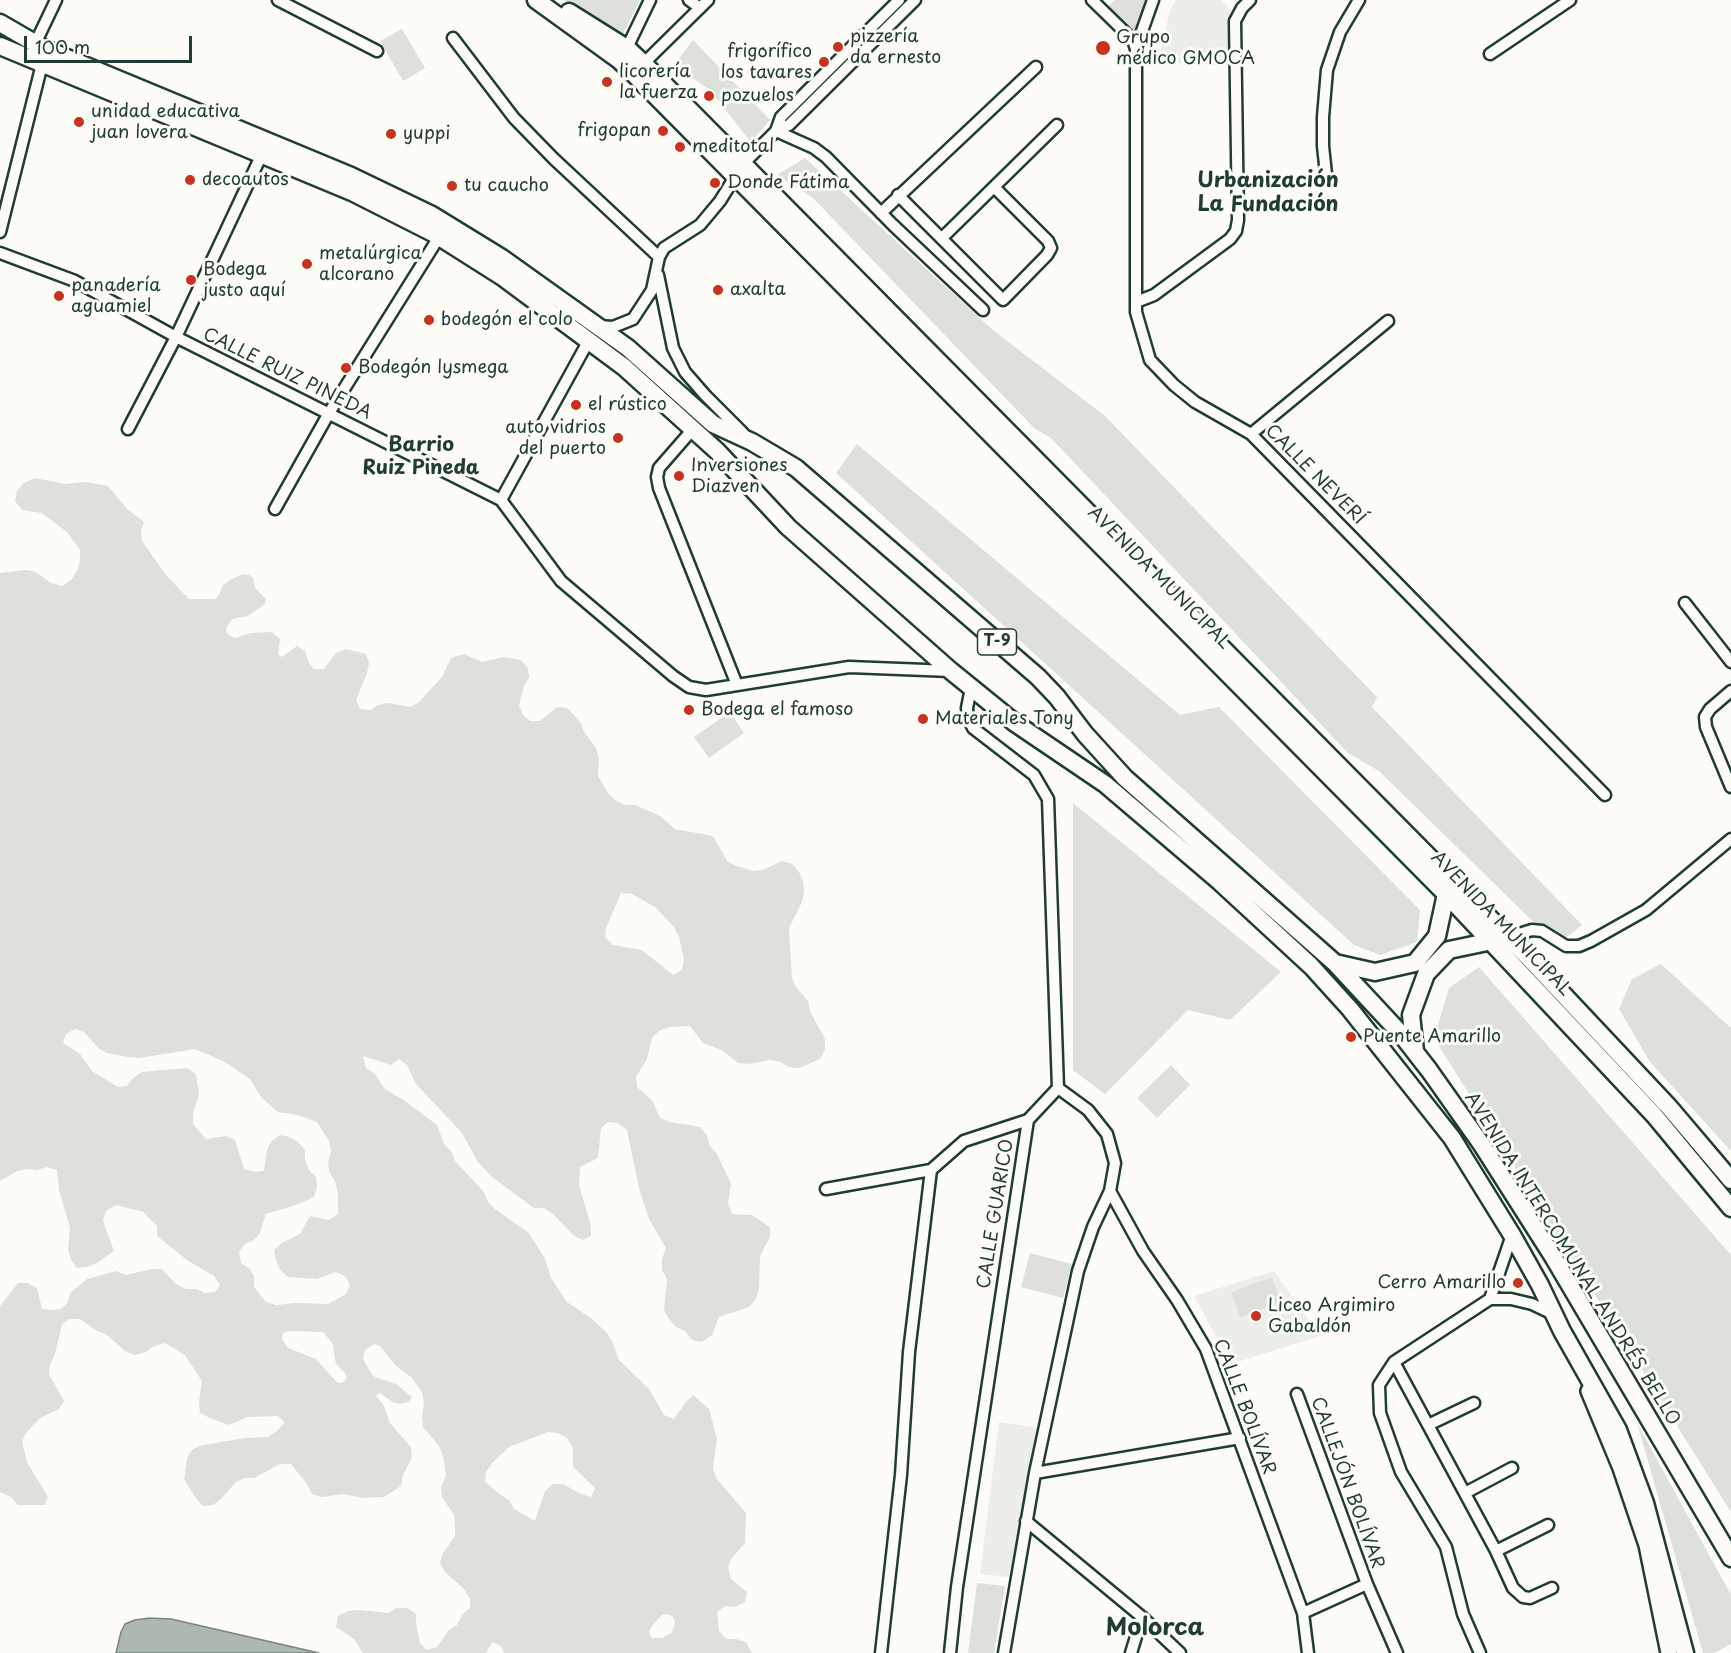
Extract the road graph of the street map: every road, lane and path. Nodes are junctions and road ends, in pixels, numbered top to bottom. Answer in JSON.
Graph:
{"nodes":[{"id":1,"x":56,"y":0,"type":"edge"},
{"id":2,"x":278,"y":0,"type":"edge"},
{"id":3,"x":536,"y":0,"type":"edge"},
{"id":4,"x":550,"y":0,"type":"edge"},
{"id":5,"x":650,"y":0,"type":"edge"},
{"id":6,"x":689,"y":0,"type":"edge"},
{"id":7,"x":899,"y":0,"type":"edge"},
{"id":8,"x":915,"y":0,"type":"edge"},
{"id":9,"x":1153,"y":0,"type":"edge"},
{"id":10,"x":1250,"y":0,"type":"edge"},
{"id":11,"x":1359,"y":0,"type":"edge"},
{"id":12,"x":1570,"y":0,"type":"edge"},
{"id":13,"x":1096,"y":1,"type":"edge"},
{"id":14,"x":704,"y":4,"type":"edge"},
{"id":15,"x":0,"y":23,"type":"edge"},
{"id":16,"x":453,"y":38,"type":"dead end"},
{"id":17,"x":35,"y":44,"type":"junction"},
{"id":18,"x":0,"y":46,"type":"edge"},
{"id":19,"x":1136,"y":49,"type":"junction"},
{"id":20,"x":377,"y":51,"type":"dead end"},
{"id":21,"x":1491,"y":54,"type":"dead end"},
{"id":22,"x":623,"y":55,"type":"junction"},
{"id":23,"x":42,"y":63,"type":"junction"},
{"id":24,"x":1036,"y":67,"type":"dead end"},
{"id":25,"x":639,"y":69,"type":"junction"},
{"id":26,"x":1057,"y":125,"type":"dead end"},
{"id":27,"x":776,"y":131,"type":"junction"},
{"id":28,"x":262,"y":154,"type":"junction"},
{"id":29,"x":739,"y":170,"type":"junction"},
{"id":30,"x":1326,"y":174,"type":"dead end"},
{"id":31,"x":994,"y":187,"type":"junction"},
{"id":32,"x":898,"y":195,"type":"junction"},
{"id":33,"x":881,"y":213,"type":"junction"},
{"id":34,"x":0,"y":232,"type":"edge"},
{"id":35,"x":439,"y":237,"type":"junction"},
{"id":36,"x":942,"y":238,"type":"junction"},
{"id":37,"x":0,"y":253,"type":"edge"},
{"id":38,"x":659,"y":257,"type":"junction"},
{"id":39,"x":657,"y":269,"type":"junction"},
{"id":40,"x":1136,"y":302,"type":"junction"},
{"id":41,"x":983,"y":310,"type":"dead end"},
{"id":42,"x":1388,"y":321,"type":"dead end"},
{"id":43,"x":593,"y":333,"type":"junction"},
{"id":44,"x":176,"y":337,"type":"junction"},
{"id":45,"x":329,"y":413,"type":"junction"},
{"id":46,"x":128,"y":429,"type":"dead end"},
{"id":47,"x":693,"y":429,"type":"junction"},
{"id":48,"x":1251,"y":434,"type":"junction"},
{"id":49,"x":752,"y":442,"type":"junction"},
{"id":50,"x":501,"y":500,"type":"junction"},
{"id":51,"x":275,"y":509,"type":"dead end"},
{"id":52,"x":1685,"y":603,"type":"dead end"},
{"id":53,"x":1731,"y":662,"type":"edge"},
{"id":54,"x":951,"y":671,"type":"junction"},
{"id":55,"x":737,"y":685,"type":"junction"},
{"id":56,"x":971,"y":688,"type":"junction"},
{"id":57,"x":1731,"y":691,"type":"edge"},
{"id":58,"x":1731,"y":787,"type":"edge"},
{"id":59,"x":1605,"y":795,"type":"dead end"},
{"id":60,"x":1731,"y":839,"type":"edge"},
{"id":61,"x":1446,"y":894,"type":"junction"},
{"id":62,"x":1509,"y":937,"type":"junction"},
{"id":63,"x":1492,"y":941,"type":"junction"},
{"id":64,"x":1335,"y":963,"type":"junction"},
{"id":65,"x":1415,"y":1052,"type":"junction"},
{"id":66,"x":1058,"y":1088,"type":"junction"},
{"id":67,"x":1028,"y":1120,"type":"junction"},
{"id":68,"x":931,"y":1170,"type":"junction"},
{"id":69,"x":1731,"y":1180,"type":"edge"},
{"id":70,"x":826,"y":1189,"type":"dead end"},
{"id":71,"x":1110,"y":1191,"type":"junction"},
{"id":72,"x":1731,"y":1208,"type":"edge"},
{"id":73,"x":1512,"y":1235,"type":"junction"},
{"id":74,"x":1490,"y":1299,"type":"junction"},
{"id":75,"x":1554,"y":1315,"type":"junction"},
{"id":76,"x":1562,"y":1331,"type":"junction"},
{"id":77,"x":1394,"y":1362,"type":"junction"},
{"id":78,"x":1297,"y":1394,"type":"dead end"},
{"id":79,"x":1474,"y":1403,"type":"dead end"},
{"id":80,"x":1428,"y":1425,"type":"junction"},
{"id":81,"x":1240,"y":1438,"type":"junction"},
{"id":82,"x":1512,"y":1468,"type":"dead end"},
{"id":83,"x":1035,"y":1473,"type":"junction"},
{"id":84,"x":1465,"y":1493,"type":"junction"},
{"id":85,"x":1026,"y":1521,"type":"junction"},
{"id":86,"x":1548,"y":1525,"type":"dead end"},
{"id":87,"x":1496,"y":1551,"type":"junction"},
{"id":88,"x":1731,"y":1558,"type":"edge"},
{"id":89,"x":1367,"y":1584,"type":"junction"},
{"id":90,"x":1552,"y":1588,"type":"dead end"},
{"id":91,"x":1303,"y":1613,"type":"junction"},
{"id":92,"x":1142,"y":1617,"type":"junction"},
{"id":93,"x":881,"y":1653,"type":"edge"},
{"id":94,"x":950,"y":1653,"type":"edge"},
{"id":95,"x":1004,"y":1653,"type":"edge"},
{"id":96,"x":1131,"y":1653,"type":"edge"},
{"id":97,"x":1180,"y":1653,"type":"edge"},
{"id":98,"x":1308,"y":1653,"type":"edge"},
{"id":99,"x":1396,"y":1653,"type":"edge"},
{"id":100,"x":1480,"y":1653,"type":"edge"},
{"id":101,"x":1669,"y":1653,"type":"edge"},
{"id":102,"x":1685,"y":1653,"type":"edge"}],
"edges":[{"from":1,"to":17,"type":"street"},
{"from":2,"to":20,"type":"street"},
{"from":3,"to":22,"type":"highway","name":"AVENIDA MUNICIPAL"},
{"from":4,"to":22,"type":"highway","name":"AVENIDA MUNICIPAL"},
{"from":5,"to":22,"type":"street"},
{"from":6,"to":14,"type":"street"},
{"from":7,"to":27,"type":"street"},
{"from":8,"to":27,"type":"street"},
{"from":9,"to":19,"type":"street","name":"CALLE NEVERÍ"},
{"from":10,"to":40,"type":"street"},
{"from":11,"to":30,"type":"street"},
{"from":12,"to":21,"type":"street"},
{"from":13,"to":19,"type":"street"},
{"from":14,"to":25,"type":"street"},
{"from":15,"to":17,"type":"highway","name":"AVENIDA INTERCOMUNAL ANDRÉS BELLO","number":"T-9"},
{"from":16,"to":38,"type":"street"},
{"from":17,"to":43,"type":"highway","name":"AVENIDA INTERCOMUNAL ANDRÉS BELLO","number":"T-9"},
{"from":18,"to":23,"type":"highway","name":"AVENIDA INTERCOMUNAL ANDRÉS BELLO","number":"T-9"},
{"from":19,"to":40,"type":"street","name":"CALLE NEVERÍ"},
{"from":22,"to":25,"type":"highway","name":"AVENIDA MUNICIPAL"},
{"from":23,"to":28,"type":"highway","name":"AVENIDA INTERCOMUNAL ANDRÉS BELLO","number":"T-9"},
{"from":23,"to":34,"type":"street"},
{"from":24,"to":32,"type":"street"},
{"from":25,"to":29,"type":"highway","name":"AVENIDA MUNICIPAL"},
{"from":26,"to":31,"type":"street"},
{"from":27,"to":29,"type":"street"},
{"from":27,"to":33,"type":"street"},
{"from":28,"to":35,"type":"highway","name":"AVENIDA INTERCOMUNAL ANDRÉS BELLO","number":"T-9"},
{"from":28,"to":44,"type":"street"},
{"from":29,"to":38,"type":"street"},
{"from":29,"to":61,"type":"highway","name":"AVENIDA MUNICIPAL"},
{"from":29,"to":62,"type":"highway","name":"AVENIDA MUNICIPAL"},
{"from":31,"to":36,"type":"street"},
{"from":31,"to":36,"type":"street"},
{"from":32,"to":33,"type":"street"},
{"from":32,"to":36,"type":"street"},
{"from":33,"to":41,"type":"street"},
{"from":35,"to":43,"type":"highway","name":"AVENIDA INTERCOMUNAL ANDRÉS BELLO","number":"T-9"},
{"from":35,"to":45,"type":"street"},
{"from":37,"to":44,"type":"street","name":"CALLE RUIZ PINEDA"},
{"from":38,"to":39,"type":"street"},
{"from":39,"to":43,"type":"street"},
{"from":39,"to":49,"type":"street"},
{"from":40,"to":48,"type":"street","name":"CALLE NEVERÍ"},
{"from":42,"to":48,"type":"street"},
{"from":43,"to":47,"type":"highway","name":"AVENIDA INTERCOMUNAL ANDRÉS BELLO","number":"T-9"},
{"from":43,"to":49,"type":"highway","name":"AVENIDA INTERCOMUNAL ANDRÉS BELLO","number":"T-9"},
{"from":43,"to":50,"type":"street"},
{"from":44,"to":45,"type":"street","name":"CALLE RUIZ PINEDA"},
{"from":44,"to":46,"type":"street"},
{"from":45,"to":50,"type":"street","name":"CALLE RUIZ PINEDA"},
{"from":45,"to":51,"type":"street"},
{"from":47,"to":54,"type":"highway","name":"AVENIDA INTERCOMUNAL ANDRÉS BELLO","number":"T-9"},
{"from":47,"to":55,"type":"street"},
{"from":48,"to":59,"type":"street","name":"CALLE NEVERÍ"},
{"from":49,"to":64,"type":"highway","name":"AVENIDA INTERCOMUNAL ANDRÉS BELLO","number":"T-9"},
{"from":50,"to":55,"type":"street","name":"CALLE RUIZ PINEDA"},
{"from":52,"to":53,"type":"street"},
{"from":54,"to":55,"type":"street","name":"CALLE RUIZ PINEDA"},
{"from":54,"to":56,"type":"highway","name":"AVENIDA INTERCOMUNAL ANDRÉS BELLO","number":"T-9"},
{"from":56,"to":66,"type":"street"},
{"from":56,"to":73,"type":"highway","name":"AVENIDA INTERCOMUNAL ANDRÉS BELLO","number":"T-9"},
{"from":57,"to":58,"type":"street"},
{"from":60,"to":62,"type":"street"},
{"from":61,"to":63,"type":"highway","name":"AVENIDA MUNICIPAL"},
{"from":61,"to":64,"type":"highway"},
{"from":62,"to":69,"type":"highway","name":"AVENIDA MUNICIPAL"},
{"from":63,"to":65,"type":"highway"},
{"from":63,"to":72,"type":"highway","name":"AVENIDA MUNICIPAL"},
{"from":64,"to":65,"type":"highway","name":"AVENIDA INTERCOMUNAL ANDRÉS BELLO","number":"T-9"},
{"from":65,"to":88,"type":"highway","name":"AVENIDA INTERCOMUNAL ANDRÉS BELLO","number":"T-9"},
{"from":66,"to":67,"type":"street"},
{"from":66,"to":71,"type":"street"},
{"from":67,"to":68,"type":"street","name":"CALLE GUARICO"},
{"from":67,"to":94,"type":"street","name":"CALLE GUARICO"},
{"from":68,"to":70,"type":"street"},
{"from":68,"to":93,"type":"street"},
{"from":71,"to":81,"type":"street","name":"CALLE BOLÍVAR"},
{"from":71,"to":83,"type":"street"},
{"from":73,"to":74,"type":"street"},
{"from":73,"to":75,"type":"highway","name":"AVENIDA INTERCOMUNAL ANDRÉS BELLO","number":"T-9"},
{"from":74,"to":75,"type":"street"},
{"from":74,"to":77,"type":"street"},
{"from":75,"to":76,"type":"highway","name":"AVENIDA INTERCOMUNAL ANDRÉS BELLO","number":"T-9"},
{"from":76,"to":101,"type":"main road","name":"AVENIDA INTERCOMUNAL ANDRÉS BELLO","number":"T-9"},
{"from":76,"to":102,"type":"highway"},
{"from":77,"to":80,"type":"street"},
{"from":77,"to":100,"type":"street"},
{"from":78,"to":89,"type":"street","name":"CALLEJÓN BOLÍVAR"},
{"from":79,"to":80,"type":"street"},
{"from":80,"to":84,"type":"street"},
{"from":81,"to":83,"type":"street"},
{"from":81,"to":91,"type":"street","name":"CALLE BOLÍVAR"},
{"from":82,"to":84,"type":"street"},
{"from":83,"to":85,"type":"street"},
{"from":84,"to":87,"type":"street"},
{"from":85,"to":92,"type":"street"},
{"from":85,"to":95,"type":"street"},
{"from":86,"to":87,"type":"street"},
{"from":87,"to":90,"type":"street"},
{"from":89,"to":91,"type":"street","name":"CALLEJÓN BOLÍVAR"},
{"from":89,"to":99,"type":"street"},
{"from":91,"to":98,"type":"street","name":"CALLE BOLÍVAR"},
{"from":92,"to":96,"type":"street"},
{"from":92,"to":97,"type":"street"}]}
